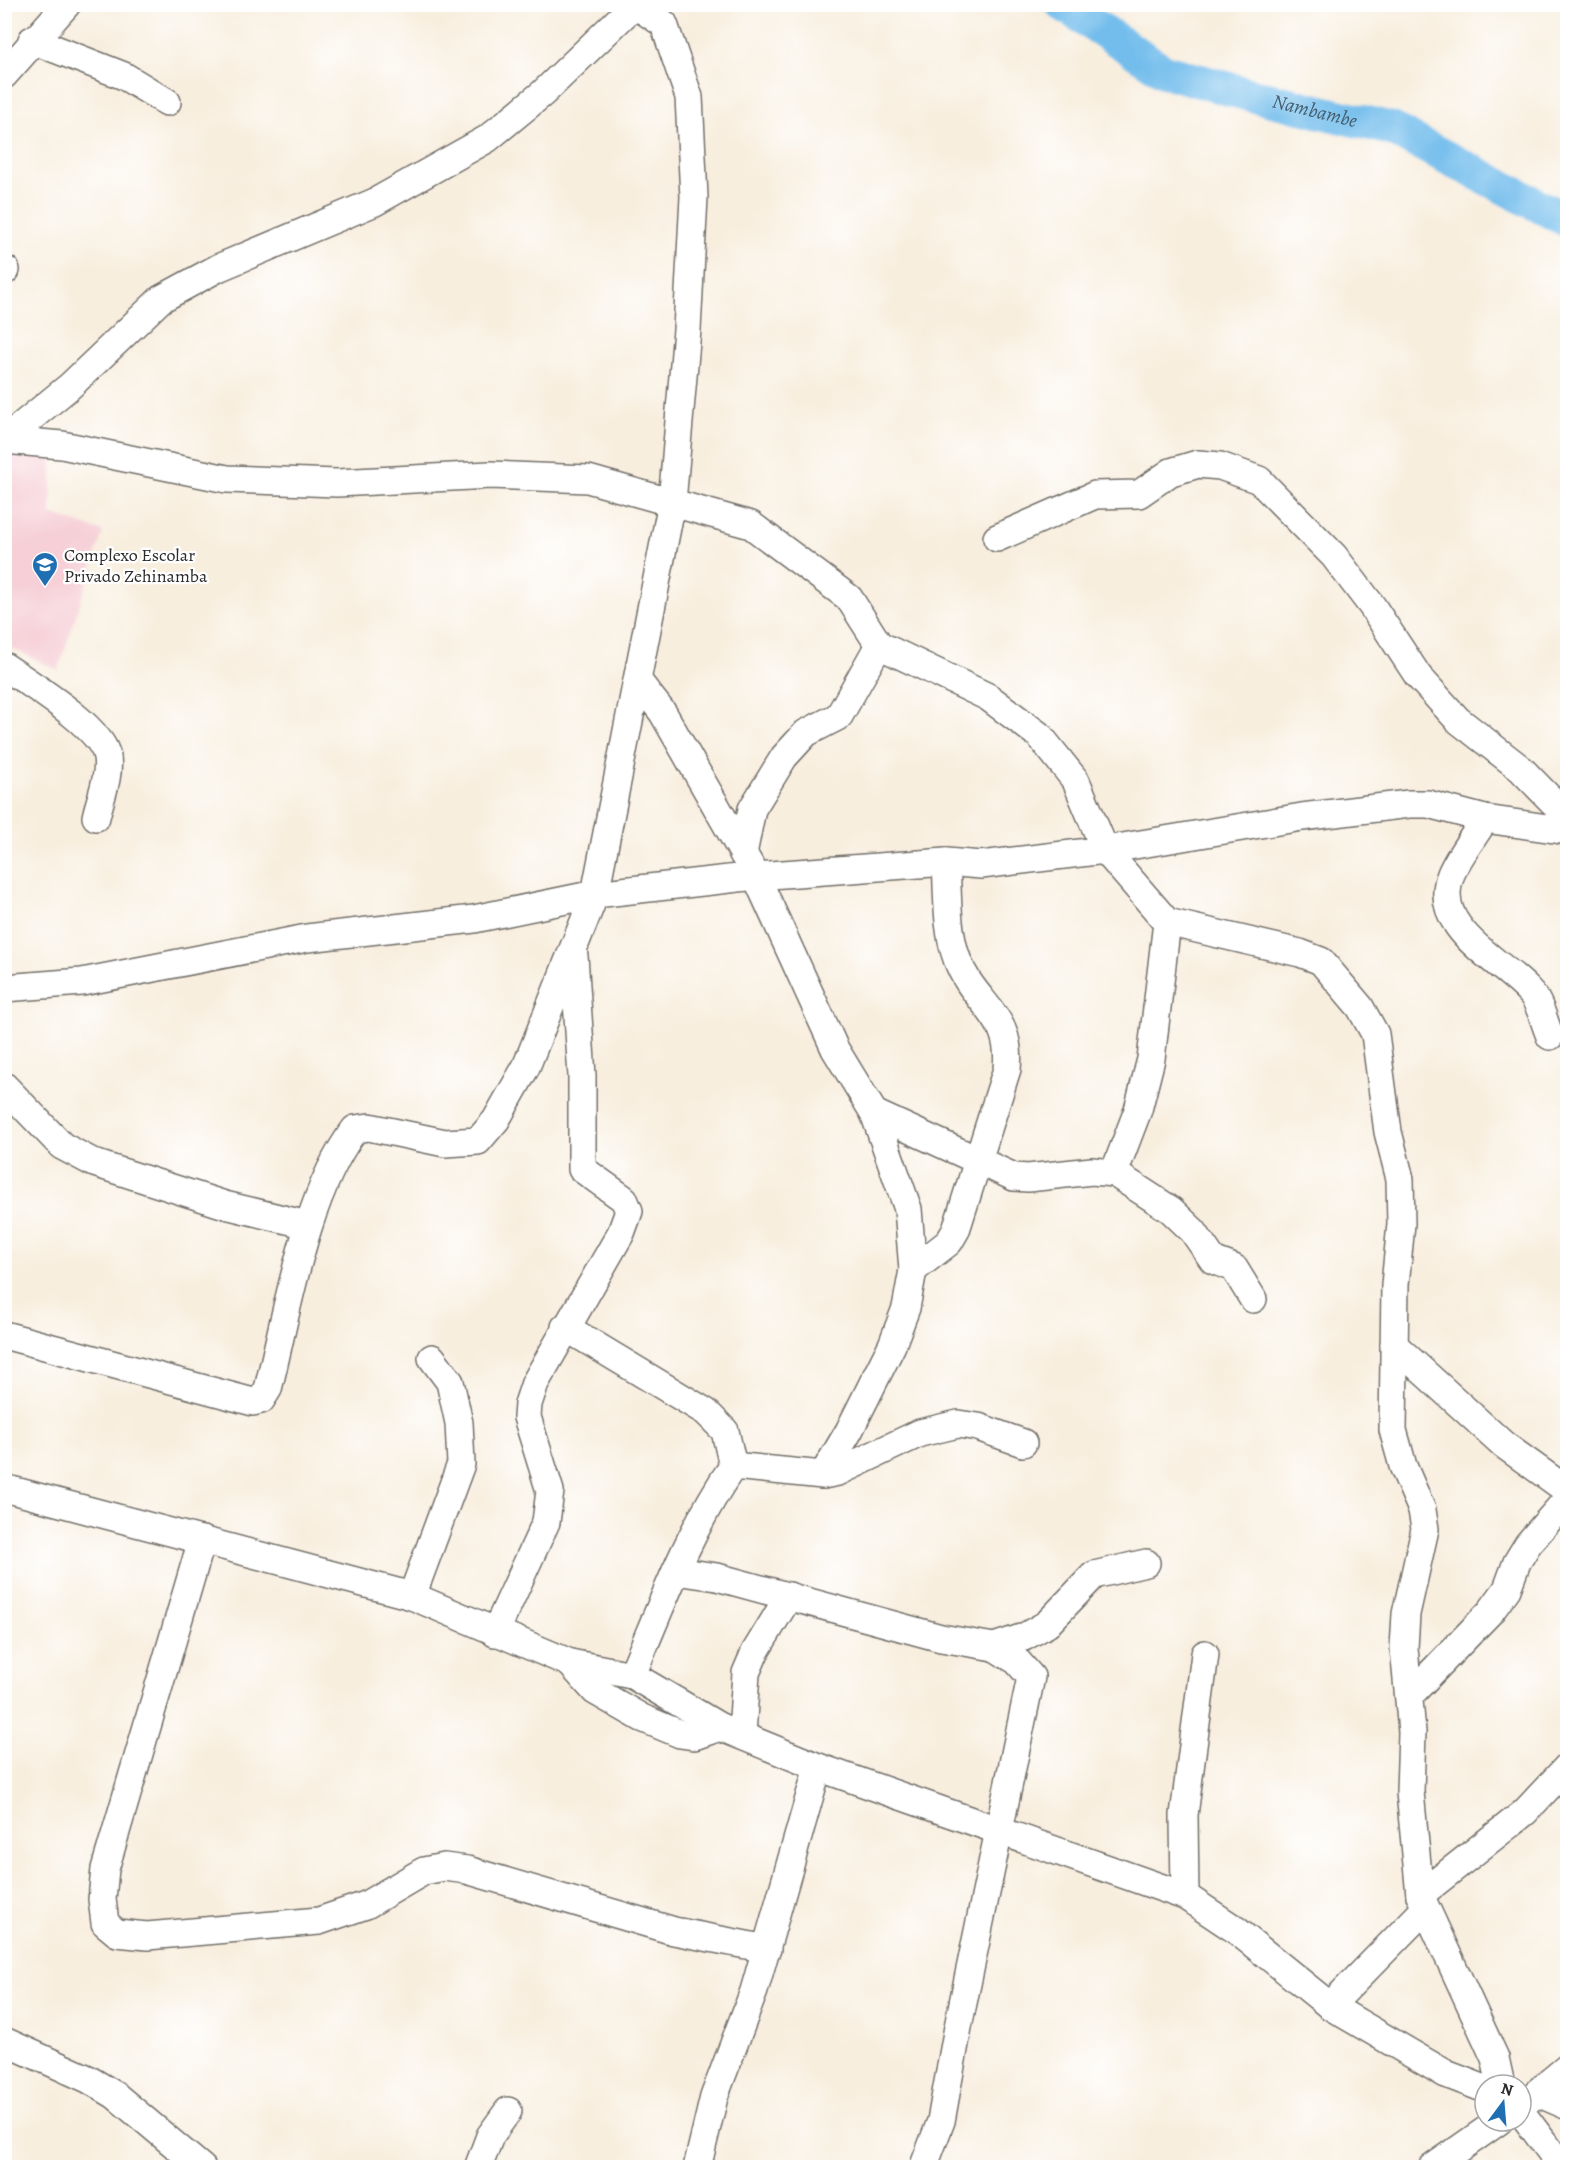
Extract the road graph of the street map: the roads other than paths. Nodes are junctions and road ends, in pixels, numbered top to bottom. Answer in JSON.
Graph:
{"nodes":[{"id":1,"x":67,"y":4,"type":"edge"},
{"id":2,"x":640,"y":6,"type":"edge"},
{"id":3,"x":32,"y":40,"type":"junction"},
{"id":4,"x":4,"y":75,"type":"edge"},
{"id":5,"x":167,"y":102,"type":"dead end"},
{"id":6,"x":4,"y":440,"type":"edge"},
{"id":7,"x":672,"y":502,"type":"junction"},
{"id":8,"x":997,"y":538,"type":"dead end"},
{"id":9,"x":879,"y":645,"type":"junction"},
{"id":10,"x":4,"y":666,"type":"edge"},
{"id":11,"x":638,"y":681,"type":"junction"},
{"id":12,"x":752,"y":809,"type":"junction"},
{"id":13,"x":1561,"y":815,"type":"edge"},
{"id":14,"x":96,"y":817,"type":"dead end"},
{"id":15,"x":1485,"y":819,"type":"junction"},
{"id":16,"x":728,"y":828,"type":"junction"},
{"id":17,"x":1098,"y":851,"type":"junction"},
{"id":18,"x":946,"y":862,"type":"junction"},
{"id":19,"x":750,"y":865,"type":"junction"},
{"id":20,"x":595,"y":894,"type":"junction"},
{"id":21,"x":1167,"y":922,"type":"junction"},
{"id":22,"x":573,"y":952,"type":"junction"},
{"id":23,"x":4,"y":988,"type":"edge"},
{"id":24,"x":1550,"y":1036,"type":"dead end"},
{"id":25,"x":4,"y":1086,"type":"edge"},
{"id":26,"x":874,"y":1113,"type":"junction"},
{"id":27,"x":978,"y":1162,"type":"junction"},
{"id":28,"x":1114,"y":1173,"type":"junction"},
{"id":29,"x":308,"y":1225,"type":"junction"},
{"id":30,"x":913,"y":1270,"type":"junction"},
{"id":31,"x":1253,"y":1299,"type":"dead end"},
{"id":32,"x":565,"y":1327,"type":"junction"},
{"id":33,"x":4,"y":1335,"type":"edge"},
{"id":34,"x":1394,"y":1345,"type":"junction"},
{"id":35,"x":432,"y":1358,"type":"dead end"},
{"id":36,"x":1023,"y":1443,"type":"dead end"},
{"id":37,"x":733,"y":1466,"type":"junction"},
{"id":38,"x":823,"y":1475,"type":"junction"},
{"id":39,"x":4,"y":1488,"type":"edge"},
{"id":40,"x":1568,"y":1491,"type":"edge"},
{"id":41,"x":1568,"y":1498,"type":"edge"},
{"id":42,"x":202,"y":1540,"type":"junction"},
{"id":43,"x":1146,"y":1563,"type":"dead end"},
{"id":44,"x":676,"y":1571,"type":"junction"},
{"id":45,"x":412,"y":1596,"type":"junction"},
{"id":46,"x":789,"y":1596,"type":"junction"},
{"id":47,"x":495,"y":1633,"type":"junction"},
{"id":48,"x":994,"y":1647,"type":"junction"},
{"id":49,"x":1205,"y":1654,"type":"dead end"},
{"id":50,"x":570,"y":1663,"type":"junction"},
{"id":51,"x":632,"y":1675,"type":"junction"},
{"id":52,"x":1409,"y":1696,"type":"junction"},
{"id":53,"x":731,"y":1730,"type":"junction"},
{"id":54,"x":1568,"y":1766,"type":"edge"},
{"id":55,"x":818,"y":1767,"type":"junction"},
{"id":56,"x":999,"y":1830,"type":"junction"},
{"id":57,"x":1185,"y":1896,"type":"junction"},
{"id":58,"x":1422,"y":1902,"type":"junction"},
{"id":59,"x":767,"y":1949,"type":"junction"},
{"id":60,"x":1329,"y":2006,"type":"junction"},
{"id":61,"x":4,"y":2041,"type":"edge"},
{"id":62,"x":1498,"y":2073,"type":"edge"},
{"id":63,"x":1473,"y":2084,"type":"edge"},
{"id":64,"x":1545,"y":2090,"type":"edge"},
{"id":65,"x":1568,"y":2106,"type":"edge"},
{"id":66,"x":508,"y":2111,"type":"dead end"},
{"id":67,"x":1482,"y":2133,"type":"edge"},
{"id":68,"x":202,"y":2168,"type":"edge"},
{"id":69,"x":478,"y":2168,"type":"edge"},
{"id":70,"x":697,"y":2168,"type":"edge"},
{"id":71,"x":923,"y":2168,"type":"edge"},
{"id":72,"x":1432,"y":2168,"type":"edge"},
{"id":73,"x":1563,"y":2168,"type":"edge"}],
"edges":[{"from":1,"to":3,"type":"street"},
{"from":2,"to":6,"type":"street"},
{"from":2,"to":7,"type":"street"},
{"from":3,"to":4,"type":"street"},
{"from":3,"to":5,"type":"street"},
{"from":6,"to":7,"type":"street"},
{"from":7,"to":9,"type":"street"},
{"from":7,"to":11,"type":"street"},
{"from":8,"to":13,"type":"street"},
{"from":9,"to":12,"type":"street"},
{"from":9,"to":17,"type":"street"},
{"from":10,"to":14,"type":"street"},
{"from":11,"to":16,"type":"street"},
{"from":11,"to":20,"type":"street"},
{"from":12,"to":16,"type":"street"},
{"from":12,"to":19,"type":"street"},
{"from":13,"to":15,"type":"street"},
{"from":15,"to":17,"type":"street"},
{"from":15,"to":24,"type":"street"},
{"from":16,"to":19,"type":"street"},
{"from":17,"to":18,"type":"street"},
{"from":17,"to":21,"type":"street"},
{"from":18,"to":19,"type":"street"},
{"from":18,"to":27,"type":"street"},
{"from":19,"to":20,"type":"street"},
{"from":19,"to":26,"type":"street"},
{"from":20,"to":22,"type":"street"},
{"from":20,"to":23,"type":"street"},
{"from":21,"to":28,"type":"street"},
{"from":21,"to":34,"type":"street"},
{"from":22,"to":29,"type":"street"},
{"from":22,"to":32,"type":"street"},
{"from":25,"to":29,"type":"street"},
{"from":26,"to":27,"type":"street"},
{"from":26,"to":30,"type":"street"},
{"from":27,"to":28,"type":"street"},
{"from":27,"to":30,"type":"street"},
{"from":28,"to":31,"type":"street"},
{"from":29,"to":33,"type":"street"},
{"from":30,"to":38,"type":"street"},
{"from":32,"to":37,"type":"street"},
{"from":32,"to":47,"type":"street"},
{"from":34,"to":40,"type":"street"},
{"from":34,"to":52,"type":"street"},
{"from":35,"to":45,"type":"street"},
{"from":36,"to":38,"type":"street"},
{"from":37,"to":38,"type":"street"},
{"from":37,"to":44,"type":"street"},
{"from":39,"to":42,"type":"street"},
{"from":41,"to":52,"type":"street"},
{"from":42,"to":45,"type":"street"},
{"from":42,"to":59,"type":"street"},
{"from":43,"to":48,"type":"street"},
{"from":44,"to":46,"type":"street"},
{"from":44,"to":51,"type":"street"},
{"from":45,"to":47,"type":"street"},
{"from":46,"to":48,"type":"street"},
{"from":46,"to":53,"type":"street"},
{"from":47,"to":50,"type":"street"},
{"from":48,"to":56,"type":"street"},
{"from":49,"to":57,"type":"street"},
{"from":50,"to":51,"type":"street"},
{"from":50,"to":53,"type":"street"},
{"from":51,"to":53,"type":"street"},
{"from":52,"to":58,"type":"street"},
{"from":53,"to":55,"type":"street"},
{"from":54,"to":58,"type":"street"},
{"from":55,"to":56,"type":"street"},
{"from":55,"to":59,"type":"street"},
{"from":56,"to":57,"type":"street"},
{"from":56,"to":71,"type":"street"},
{"from":57,"to":60,"type":"street"},
{"from":58,"to":60,"type":"street"},
{"from":58,"to":62,"type":"street"},
{"from":59,"to":70,"type":"street"},
{"from":60,"to":63,"type":"street"},
{"from":61,"to":68,"type":"street"},
{"from":64,"to":65,"type":"street"},
{"from":64,"to":73,"type":"street"},
{"from":66,"to":69,"type":"street"},
{"from":67,"to":72,"type":"street"}]}
